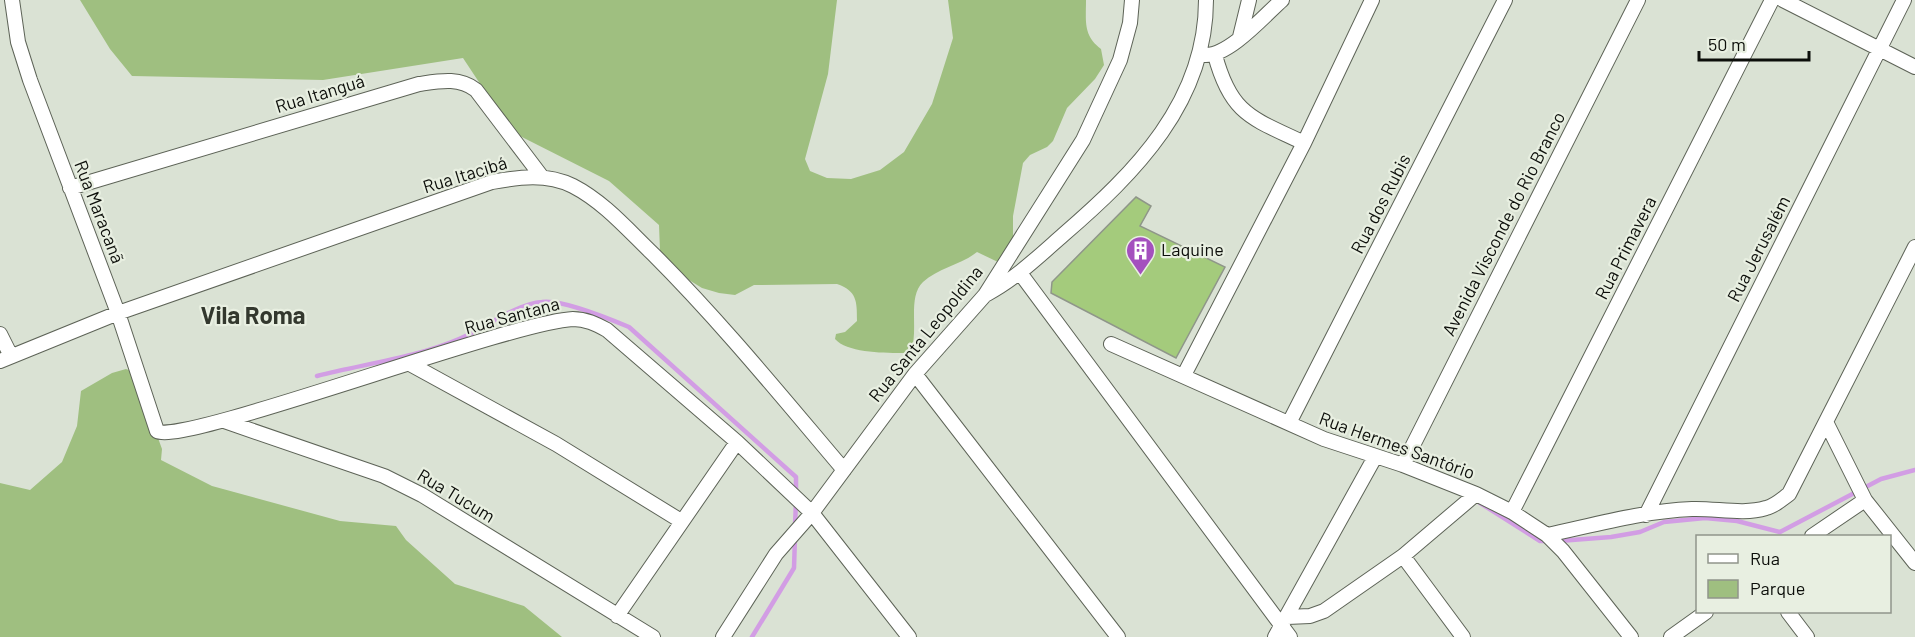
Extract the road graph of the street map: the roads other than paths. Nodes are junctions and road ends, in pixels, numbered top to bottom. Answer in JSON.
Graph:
{"nodes":[{"id":1,"x":1132,"y":0,"type":"edge"},
{"id":2,"x":1206,"y":0,"type":"edge"},
{"id":3,"x":1249,"y":0,"type":"edge"},
{"id":4,"x":1282,"y":0,"type":"edge"},
{"id":5,"x":1372,"y":0,"type":"edge"},
{"id":6,"x":1505,"y":0,"type":"edge"},
{"id":7,"x":1638,"y":0,"type":"edge"},
{"id":8,"x":1772,"y":0,"type":"edge"},
{"id":9,"x":1783,"y":0,"type":"edge"},
{"id":10,"x":1904,"y":0,"type":"edge"},
{"id":11,"x":10,"y":1,"type":"edge"},
{"id":12,"x":1240,"y":37,"type":"junction"},
{"id":13,"x":1881,"y":49,"type":"junction"},
{"id":14,"x":1198,"y":54,"type":"junction"},
{"id":15,"x":1215,"y":55,"type":"junction"},
{"id":16,"x":1915,"y":67,"type":"edge"},
{"id":17,"x":1304,"y":143,"type":"junction"},
{"id":18,"x":542,"y":177,"type":"junction"},
{"id":19,"x":70,"y":188,"type":"junction"},
{"id":20,"x":1915,"y":247,"type":"edge"},
{"id":21,"x":1020,"y":273,"type":"junction"},
{"id":22,"x":985,"y":295,"type":"junction"},
{"id":23,"x":118,"y":313,"type":"junction"},
{"id":24,"x":0,"y":334,"type":"edge"},
{"id":25,"x":1111,"y":344,"type":"dead end"},
{"id":26,"x":6,"y":359,"type":"edge"},
{"id":27,"x":410,"y":364,"type":"junction"},
{"id":28,"x":915,"y":374,"type":"junction"},
{"id":29,"x":1184,"y":375,"type":"junction"},
{"id":30,"x":224,"y":420,"type":"junction"},
{"id":31,"x":1826,"y":422,"type":"junction"},
{"id":32,"x":1289,"y":423,"type":"junction"},
{"id":33,"x":161,"y":434,"type":"joint"},
{"id":34,"x":738,"y":442,"type":"junction"},
{"id":35,"x":1375,"y":457,"type":"junction"},
{"id":36,"x":1403,"y":465,"type":"junction"},
{"id":37,"x":844,"y":471,"type":"junction"},
{"id":38,"x":1476,"y":494,"type":"junction"},
{"id":39,"x":1865,"y":500,"type":"junction"},
{"id":40,"x":1512,"y":512,"type":"junction"},
{"id":41,"x":812,"y":513,"type":"junction"},
{"id":42,"x":1646,"y":515,"type":"junction"},
{"id":43,"x":681,"y":521,"type":"junction"},
{"id":44,"x":1546,"y":535,"type":"junction"},
{"id":45,"x":1815,"y":535,"type":"edge"},
{"id":46,"x":1403,"y":556,"type":"junction"},
{"id":47,"x":1915,"y":563,"type":"edge"},
{"id":48,"x":1705,"y":613,"type":"edge"},
{"id":49,"x":1789,"y":613,"type":"edge"},
{"id":50,"x":617,"y":616,"type":"junction"},
{"id":51,"x":1281,"y":626,"type":"edge"},
{"id":52,"x":725,"y":636,"type":"edge"},
{"id":53,"x":653,"y":637,"type":"edge"},
{"id":54,"x":909,"y":637,"type":"edge"},
{"id":55,"x":1118,"y":637,"type":"edge"},
{"id":56,"x":1290,"y":637,"type":"edge"},
{"id":57,"x":1463,"y":637,"type":"edge"},
{"id":58,"x":1631,"y":637,"type":"edge"},
{"id":59,"x":1671,"y":637,"type":"edge"},
{"id":60,"x":1807,"y":637,"type":"edge"}],
"edges":[{"from":1,"to":22,"type":"street","name":"Rua Santa Leopoldina"},
{"from":2,"to":14,"type":"street"},
{"from":3,"to":12,"type":"street"},
{"from":4,"to":12,"type":"street"},
{"from":5,"to":17,"type":"street"},
{"from":6,"to":32,"type":"street","name":"Rua dos Rubis"},
{"from":7,"to":36,"type":"street","name":"Avenida Visconde do Rio Branco"},
{"from":8,"to":40,"type":"street","name":"Rua Primavera"},
{"from":9,"to":13,"type":"street"},
{"from":10,"to":13,"type":"street","name":"Rua Jerusalém"},
{"from":11,"to":19,"type":"street","name":"Rua Maracanã"},
{"from":12,"to":15,"type":"street"},
{"from":13,"to":16,"type":"street"},
{"from":13,"to":42,"type":"street","name":"Rua Jerusalém"},
{"from":14,"to":15,"type":"street"},
{"from":14,"to":21,"type":"street"},
{"from":15,"to":17,"type":"street"},
{"from":17,"to":29,"type":"street"},
{"from":18,"to":19,"type":"street","name":"Rua Itanguá"},
{"from":18,"to":23,"type":"street","name":"Rua Itacibá"},
{"from":18,"to":37,"type":"street","name":"Rua Itacibá"},
{"from":19,"to":23,"type":"street","name":"Rua Maracanã"},
{"from":20,"to":31,"type":"street"},
{"from":21,"to":22,"type":"street"},
{"from":21,"to":51,"type":"street"},
{"from":22,"to":28,"type":"street","name":"Rua Santa Leopoldina"},
{"from":23,"to":26,"type":"street","name":"Rua Itacibá"},
{"from":23,"to":33,"type":"street","name":"Rua Maracanã"},
{"from":24,"to":26,"type":"street"},
{"from":25,"to":29,"type":"street","name":"Rua Hermes Santório"},
{"from":27,"to":30,"type":"street","name":"Rua Santana"},
{"from":27,"to":34,"type":"street","name":"Rua Santana"},
{"from":27,"to":43,"type":"street"},
{"from":28,"to":37,"type":"street","name":"Rua Santa Leopoldina"},
{"from":28,"to":55,"type":"street"},
{"from":29,"to":32,"type":"street","name":"Rua Hermes Santório"},
{"from":30,"to":33,"type":"street","name":"Rua Santana"},
{"from":30,"to":50,"type":"street","name":"Rua Tucum"},
{"from":31,"to":39,"type":"street"},
{"from":31,"to":42,"type":"street"},
{"from":32,"to":35,"type":"street","name":"Rua Hermes Santório"},
{"from":34,"to":41,"type":"street","name":"Rua Santana"},
{"from":34,"to":43,"type":"street"},
{"from":35,"to":36,"type":"street","name":"Rua Hermes Santório"},
{"from":35,"to":51,"type":"street"},
{"from":36,"to":38,"type":"street","name":"Rua Hermes Santório"},
{"from":37,"to":41,"type":"street","name":"Rua Santa Leopoldina"},
{"from":38,"to":40,"type":"street","name":"Rua Hermes Santório"},
{"from":38,"to":46,"type":"street"},
{"from":39,"to":45,"type":"street"},
{"from":39,"to":47,"type":"street"},
{"from":40,"to":44,"type":"street","name":"Rua Hermes Santório"},
{"from":41,"to":52,"type":"street","name":"Rua Santa Leopoldina"},
{"from":41,"to":54,"type":"street","name":"Rua Santana"},
{"from":42,"to":44,"type":"street"},
{"from":43,"to":50,"type":"street"},
{"from":44,"to":58,"type":"street","name":"Rua Hermes Santório"},
{"from":46,"to":51,"type":"street"},
{"from":46,"to":57,"type":"street"},
{"from":48,"to":59,"type":"street"},
{"from":49,"to":60,"type":"street"},
{"from":50,"to":53,"type":"street","name":"Rua Tucum"},
{"from":51,"to":56,"type":"street"}]}
